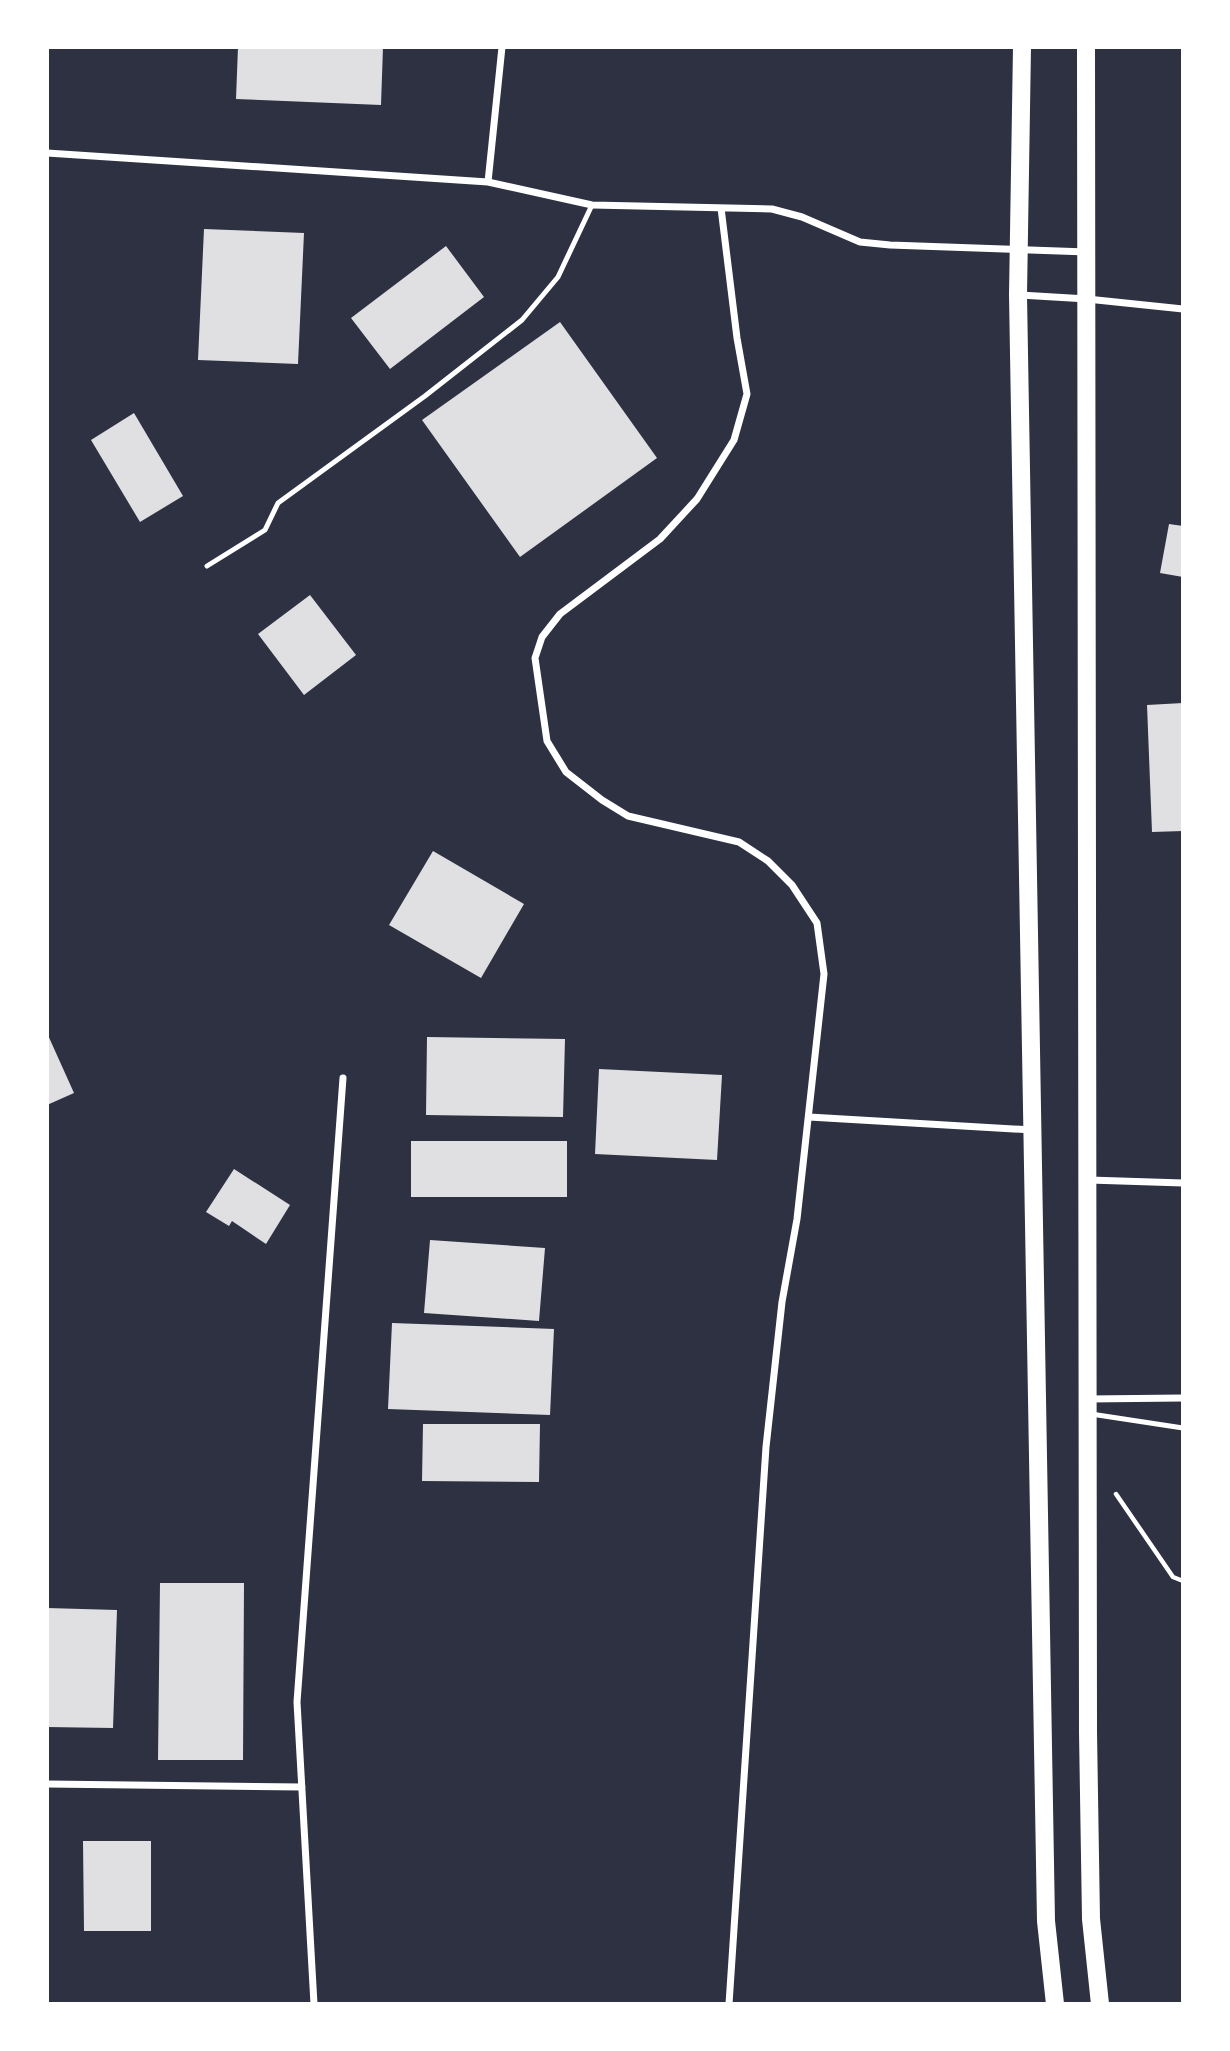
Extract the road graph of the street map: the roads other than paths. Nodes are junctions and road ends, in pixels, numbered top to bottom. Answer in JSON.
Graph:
{"nodes":[{"id":1,"x":502,"y":47,"type":"edge"},
{"id":2,"x":1022,"y":47,"type":"edge"},
{"id":3,"x":1086,"y":47,"type":"edge"},
{"id":4,"x":47,"y":153,"type":"edge"},
{"id":5,"x":488,"y":183,"type":"junction"},
{"id":6,"x":592,"y":205,"type":"junction"},
{"id":7,"x":721,"y":208,"type":"junction"},
{"id":8,"x":1018,"y":249,"type":"junction"},
{"id":9,"x":1087,"y":252,"type":"junction"},
{"id":10,"x":1018,"y":295,"type":"junction"},
{"id":11,"x":1087,"y":299,"type":"junction"},
{"id":12,"x":1183,"y":309,"type":"edge"},
{"id":13,"x":207,"y":566,"type":"dead end"},
{"id":14,"x":343,"y":1077,"type":"dead end"},
{"id":15,"x":809,"y":1117,"type":"junction"},
{"id":16,"x":1033,"y":1130,"type":"junction"},
{"id":17,"x":1087,"y":1180,"type":"junction"},
{"id":18,"x":1183,"y":1183,"type":"edge"},
{"id":19,"x":1183,"y":1398,"type":"edge"},
{"id":20,"x":1088,"y":1406,"type":"junction"},
{"id":21,"x":1183,"y":1428,"type":"edge"},
{"id":22,"x":47,"y":1784,"type":"edge"},
{"id":23,"x":302,"y":1787,"type":"junction"},
{"id":24,"x":314,"y":2004,"type":"edge"},
{"id":25,"x":729,"y":2004,"type":"edge"},
{"id":26,"x":1055,"y":2004,"type":"edge"},
{"id":27,"x":1100,"y":2004,"type":"edge"}],
"edges":[{"from":1,"to":5,"type":"street"},
{"from":2,"to":8,"type":"main road"},
{"from":3,"to":9,"type":"main road"},
{"from":4,"to":5,"type":"street"},
{"from":5,"to":6,"type":"street"},
{"from":6,"to":7,"type":"street"},
{"from":6,"to":13,"type":"lane"},
{"from":7,"to":8,"type":"street"},
{"from":7,"to":15,"type":"street"},
{"from":8,"to":9,"type":"street"},
{"from":8,"to":10,"type":"main road"},
{"from":9,"to":11,"type":"main road"},
{"from":10,"to":11,"type":"street"},
{"from":10,"to":16,"type":"main road"},
{"from":11,"to":12,"type":"street"},
{"from":11,"to":17,"type":"main road"},
{"from":14,"to":23,"type":"street"},
{"from":15,"to":16,"type":"street"},
{"from":15,"to":25,"type":"street"},
{"from":16,"to":26,"type":"main road"},
{"from":17,"to":18,"type":"street"},
{"from":17,"to":20,"type":"main road"},
{"from":19,"to":20,"type":"street"},
{"from":20,"to":21,"type":"lane"},
{"from":20,"to":27,"type":"main road"},
{"from":22,"to":23,"type":"street"},
{"from":23,"to":24,"type":"street"}]}
